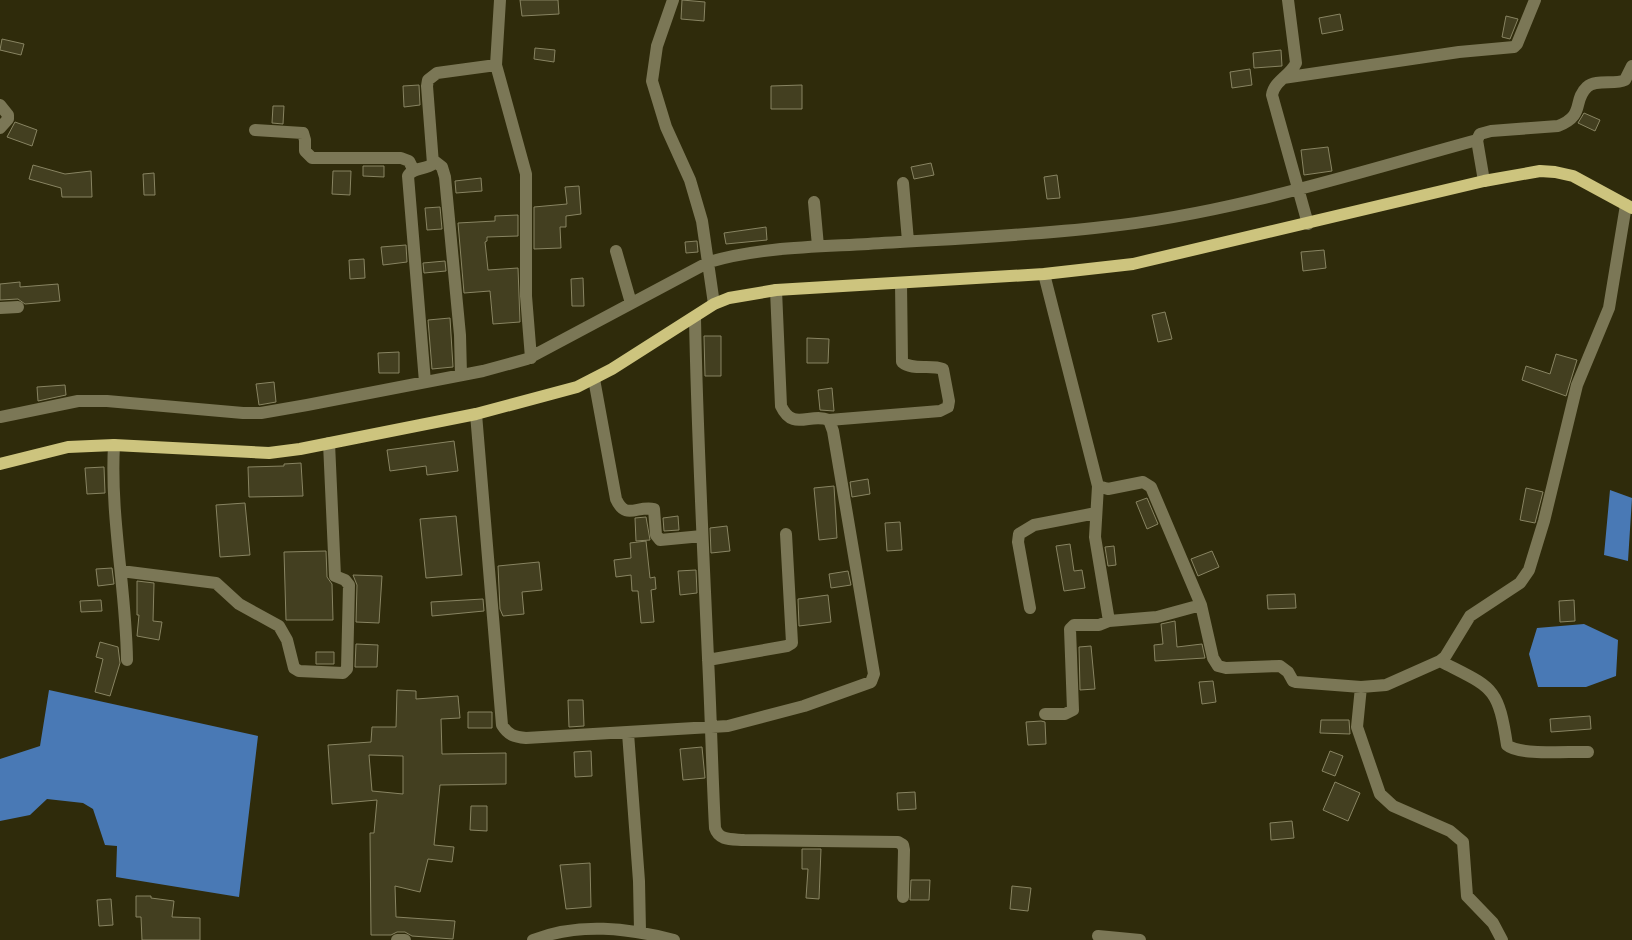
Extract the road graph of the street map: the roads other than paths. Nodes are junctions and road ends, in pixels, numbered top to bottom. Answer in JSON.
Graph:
{"nodes":[{"id":1,"x":500,"y":0,"type":"edge"},
{"id":2,"x":673,"y":0,"type":"edge"},
{"id":3,"x":1288,"y":0,"type":"edge"},
{"id":4,"x":1535,"y":0,"type":"edge"},
{"id":5,"x":496,"y":65,"type":"junction"},
{"id":6,"x":1632,"y":66,"type":"edge"},
{"id":7,"x":1283,"y":78,"type":"junction"},
{"id":8,"x":1629,"y":78,"type":"edge"},
{"id":9,"x":0,"y":105,"type":"edge"},
{"id":10,"x":0,"y":128,"type":"edge"},
{"id":11,"x":255,"y":130,"type":"dead end"},
{"id":12,"x":1478,"y":145,"type":"junction"},
{"id":13,"x":433,"y":160,"type":"junction"},
{"id":14,"x":414,"y":171,"type":"junction"},
{"id":15,"x":1484,"y":181,"type":"junction"},
{"id":16,"x":903,"y":183,"type":"dead end"},
{"id":17,"x":1300,"y":196,"type":"junction"},
{"id":18,"x":814,"y":202,"type":"dead end"},
{"id":19,"x":1629,"y":207,"type":"edge"},
{"id":20,"x":1308,"y":224,"type":"junction"},
{"id":21,"x":908,"y":241,"type":"junction"},
{"id":22,"x":818,"y":246,"type":"junction"},
{"id":23,"x":616,"y":251,"type":"dead end"},
{"id":24,"x":709,"y":265,"type":"junction"},
{"id":25,"x":1044,"y":274,"type":"junction"},
{"id":26,"x":901,"y":283,"type":"junction"},
{"id":27,"x":776,"y":290,"type":"junction"},
{"id":28,"x":631,"y":304,"type":"junction"},
{"id":29,"x":714,"y":304,"type":"junction"},
{"id":30,"x":18,"y":307,"type":"dead end"},
{"id":31,"x":0,"y":308,"type":"edge"},
{"id":32,"x":695,"y":318,"type":"junction"},
{"id":33,"x":531,"y":358,"type":"junction"},
{"id":34,"x":461,"y":375,"type":"junction"},
{"id":35,"x":594,"y":379,"type":"junction"},
{"id":36,"x":425,"y":382,"type":"junction"},
{"id":37,"x":476,"y":414,"type":"junction"},
{"id":38,"x":0,"y":417,"type":"edge"},
{"id":39,"x":829,"y":420,"type":"junction"},
{"id":40,"x":329,"y":443,"type":"junction"},
{"id":41,"x":114,"y":446,"type":"junction"},
{"id":42,"x":0,"y":464,"type":"edge"},
{"id":43,"x":1098,"y":486,"type":"junction"},
{"id":44,"x":1096,"y":513,"type":"junction"},
{"id":45,"x":786,"y":534,"type":"dead end"},
{"id":46,"x":702,"y":536,"type":"junction"},
{"id":47,"x":122,"y":571,"type":"junction"},
{"id":48,"x":1201,"y":605,"type":"junction"},
{"id":49,"x":1030,"y":608,"type":"dead end"},
{"id":50,"x":1109,"y":621,"type":"junction"},
{"id":51,"x":128,"y":660,"type":"dead end"},
{"id":52,"x":708,"y":660,"type":"junction"},
{"id":53,"x":1440,"y":661,"type":"junction"},
{"id":54,"x":1361,"y":687,"type":"junction"},
{"id":55,"x":1045,"y":714,"type":"dead end"},
{"id":56,"x":709,"y":728,"type":"junction"},
{"id":57,"x":628,"y":733,"type":"junction"},
{"id":58,"x":1588,"y":752,"type":"dead end"},
{"id":59,"x":903,"y":897,"type":"dead end"},
{"id":60,"x":640,"y":931,"type":"junction"},
{"id":61,"x":1098,"y":936,"type":"dead end"},
{"id":62,"x":397,"y":940,"type":"edge"},
{"id":63,"x":404,"y":940,"type":"edge"},
{"id":64,"x":533,"y":940,"type":"edge"},
{"id":65,"x":674,"y":940,"type":"edge"},
{"id":66,"x":1140,"y":940,"type":"edge"},
{"id":67,"x":1502,"y":940,"type":"edge"}],
"edges":[{"from":1,"to":5,"type":"street"},
{"from":2,"to":24,"type":"street"},
{"from":3,"to":7,"type":"street"},
{"from":4,"to":7,"type":"street"},
{"from":5,"to":13,"type":"street"},
{"from":5,"to":33,"type":"street"},
{"from":6,"to":8,"type":"street"},
{"from":7,"to":17,"type":"street"},
{"from":8,"to":12,"type":"street"},
{"from":9,"to":10,"type":"street"},
{"from":11,"to":14,"type":"street"},
{"from":12,"to":15,"type":"street"},
{"from":12,"to":17,"type":"street"},
{"from":13,"to":14,"type":"street"},
{"from":13,"to":34,"type":"street"},
{"from":14,"to":36,"type":"street"},
{"from":15,"to":19,"type":"main road"},
{"from":15,"to":20,"type":"main road"},
{"from":16,"to":21,"type":"street"},
{"from":17,"to":20,"type":"street"},
{"from":17,"to":21,"type":"street"},
{"from":18,"to":22,"type":"street"},
{"from":19,"to":53,"type":"street"},
{"from":20,"to":25,"type":"main road"},
{"from":21,"to":22,"type":"street"},
{"from":22,"to":24,"type":"street"},
{"from":23,"to":28,"type":"street"},
{"from":24,"to":28,"type":"street"},
{"from":24,"to":29,"type":"street"},
{"from":25,"to":26,"type":"main road"},
{"from":25,"to":43,"type":"street"},
{"from":26,"to":27,"type":"main road"},
{"from":26,"to":39,"type":"street"},
{"from":27,"to":29,"type":"main road"},
{"from":27,"to":39,"type":"street"},
{"from":28,"to":33,"type":"street"},
{"from":29,"to":32,"type":"main road"},
{"from":30,"to":31,"type":"street"},
{"from":32,"to":35,"type":"main road"},
{"from":32,"to":46,"type":"street"},
{"from":33,"to":34,"type":"street"},
{"from":34,"to":36,"type":"street"},
{"from":35,"to":37,"type":"main road"},
{"from":35,"to":46,"type":"street"},
{"from":36,"to":38,"type":"street"},
{"from":37,"to":40,"type":"main road"},
{"from":37,"to":57,"type":"street"},
{"from":39,"to":56,"type":"street"},
{"from":40,"to":41,"type":"main road"},
{"from":40,"to":47,"type":"street"},
{"from":41,"to":42,"type":"main road"},
{"from":41,"to":47,"type":"street"},
{"from":43,"to":44,"type":"street"},
{"from":43,"to":48,"type":"street"},
{"from":44,"to":49,"type":"street"},
{"from":44,"to":50,"type":"street"},
{"from":45,"to":52,"type":"street"},
{"from":46,"to":52,"type":"street"},
{"from":47,"to":51,"type":"street"},
{"from":48,"to":50,"type":"street"},
{"from":48,"to":54,"type":"street"},
{"from":50,"to":55,"type":"street"},
{"from":52,"to":56,"type":"street"},
{"from":53,"to":54,"type":"street"},
{"from":53,"to":58,"type":"street"},
{"from":54,"to":67,"type":"street"},
{"from":56,"to":57,"type":"street"},
{"from":56,"to":59,"type":"street"},
{"from":57,"to":60,"type":"street"},
{"from":60,"to":64,"type":"street"},
{"from":60,"to":65,"type":"street"},
{"from":61,"to":66,"type":"street"},
{"from":62,"to":63,"type":"street"}]}
